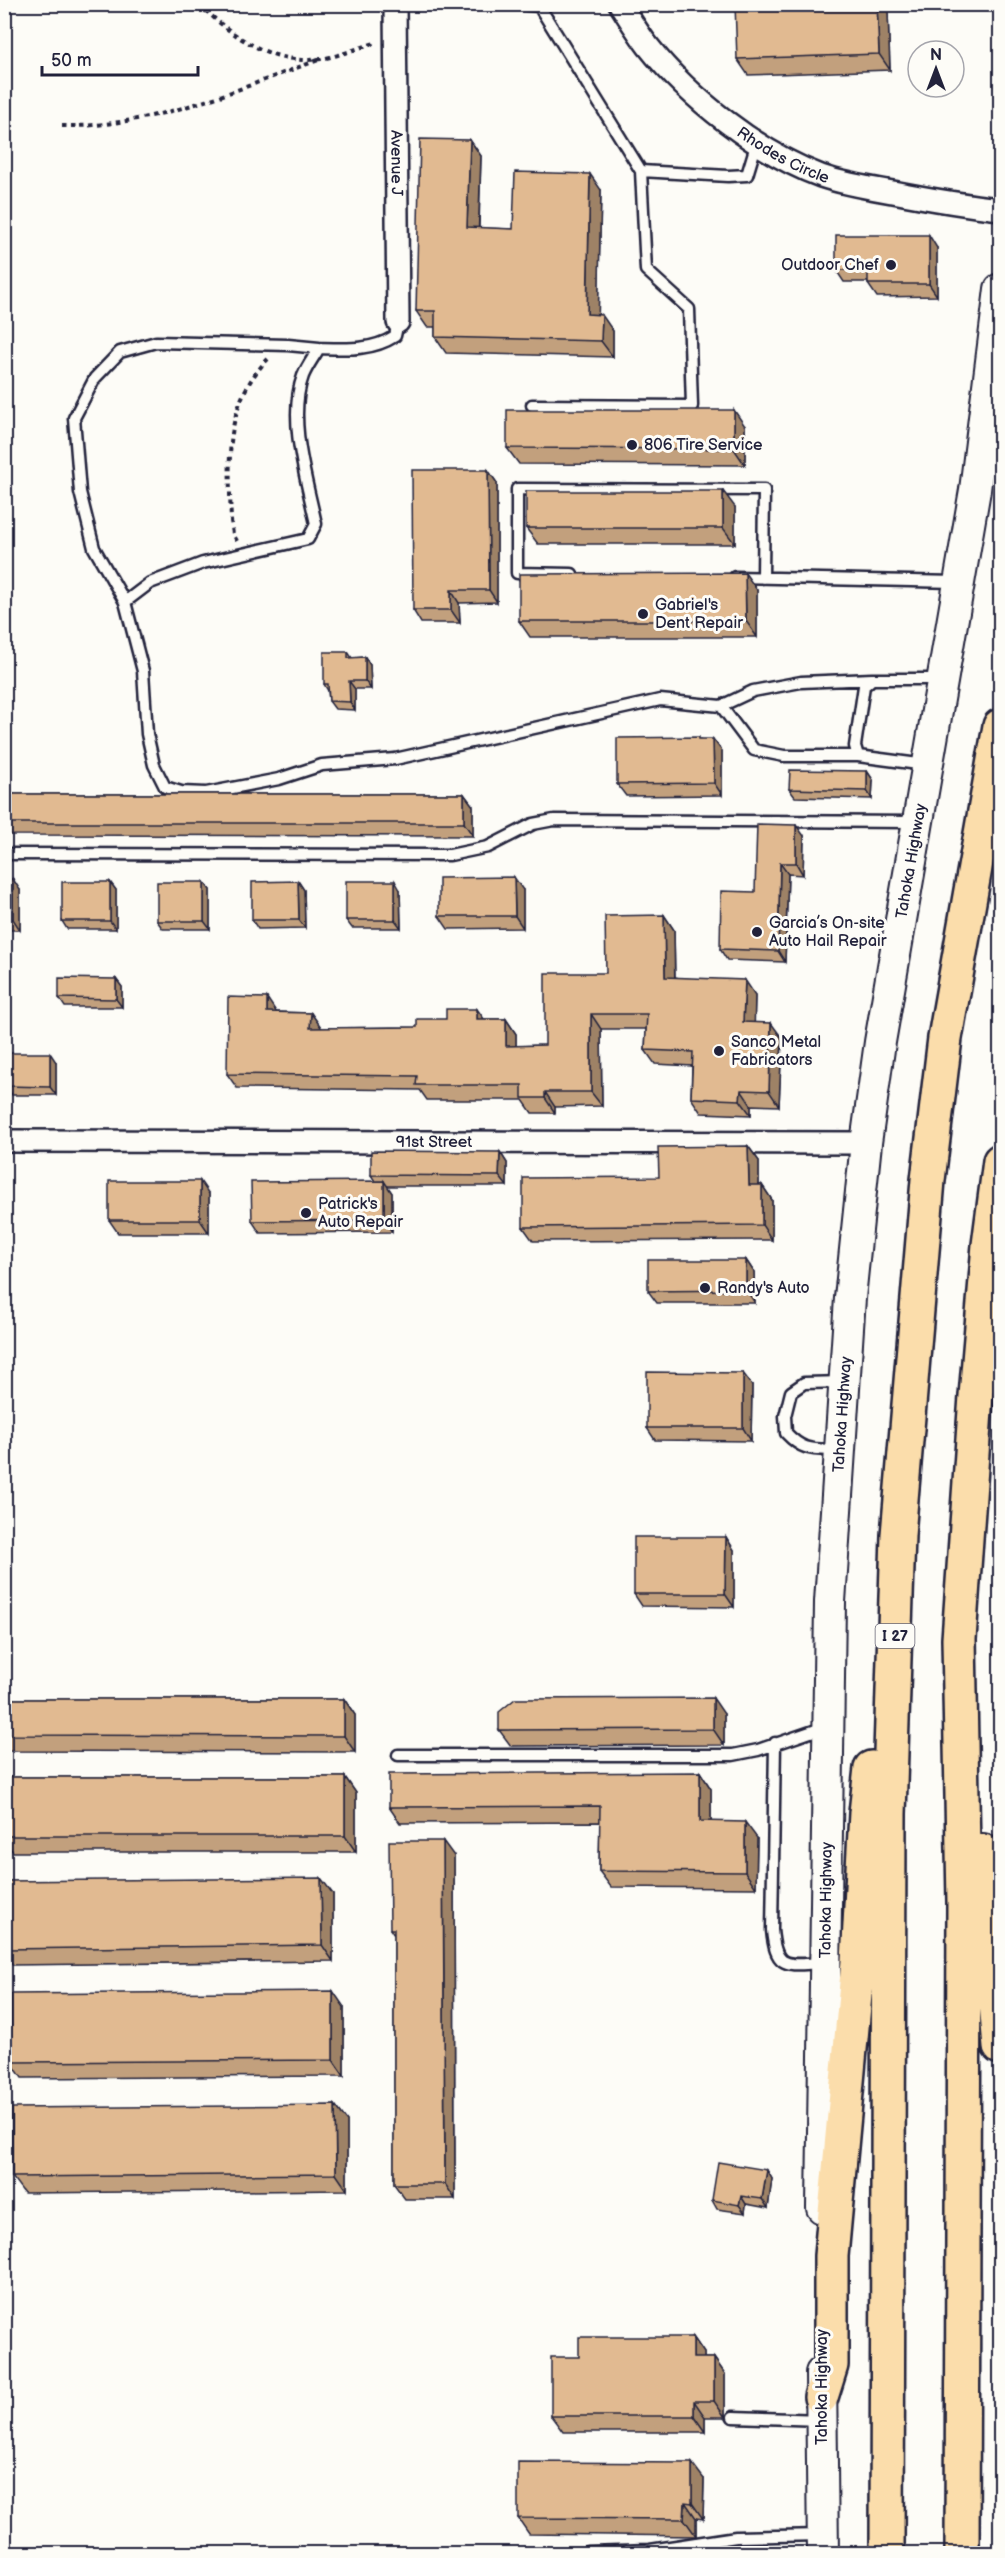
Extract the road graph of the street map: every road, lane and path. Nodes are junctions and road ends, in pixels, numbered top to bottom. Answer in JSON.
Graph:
{"nodes":[{"id":1,"x":199,"y":4,"type":"edge"},
{"id":2,"x":395,"y":4,"type":"edge"},
{"id":3,"x":518,"y":4,"type":"edge"},
{"id":4,"x":620,"y":4,"type":"edge"},
{"id":5,"x":396,"y":37,"type":"junction"},
{"id":6,"x":321,"y":59,"type":"junction"},
{"id":7,"x":62,"y":126,"type":"dead end"},
{"id":8,"x":756,"y":142,"type":"junction"},
{"id":9,"x":641,"y":171,"type":"junction"},
{"id":10,"x":1000,"y":209,"type":"edge"},
{"id":11,"x":1000,"y":289,"type":"edge"},
{"id":12,"x":398,"y":322,"type":"joint"},
{"id":13,"x":288,"y":345,"type":"junction"},
{"id":14,"x":320,"y":348,"type":"junction"},
{"id":15,"x":532,"y":405,"type":"dead end"},
{"id":16,"x":247,"y":553,"type":"junction"},
{"id":17,"x":587,"y":575,"type":"edge"},
{"id":18,"x":728,"y":577,"type":"edge"},
{"id":19,"x":763,"y":578,"type":"junction"},
{"id":20,"x":959,"y":582,"type":"junction"},
{"id":21,"x":125,"y":602,"type":"junction"},
{"id":22,"x":872,"y":679,"type":"junction"},
{"id":23,"x":942,"y":679,"type":"junction"},
{"id":24,"x":721,"y":706,"type":"junction"},
{"id":25,"x":1000,"y":726,"type":"edge"},
{"id":26,"x":858,"y":756,"type":"junction"},
{"id":27,"x":928,"y":765,"type":"junction"},
{"id":28,"x":918,"y":822,"type":"junction"},
{"id":29,"x":4,"y":854,"type":"edge"},
{"id":30,"x":4,"y":1141,"type":"edge"},
{"id":31,"x":866,"y":1143,"type":"junction"},
{"id":32,"x":1000,"y":1161,"type":"edge"},
{"id":33,"x":845,"y":1382,"type":"junction"},
{"id":34,"x":841,"y":1450,"type":"junction"},
{"id":35,"x":898,"y":1555,"type":"junction"},
{"id":36,"x":961,"y":1613,"type":"junction"},
{"id":37,"x":828,"y":1726,"type":"junction"},
{"id":38,"x":775,"y":1743,"type":"junction"},
{"id":39,"x":398,"y":1755,"type":"dead end"},
{"id":40,"x":824,"y":1963,"type":"junction"},
{"id":41,"x":1000,"y":2047,"type":"edge"},
{"id":42,"x":821,"y":2408,"type":"junction"},
{"id":43,"x":733,"y":2417,"type":"dead end"},
{"id":44,"x":823,"y":2544,"type":"edge"},
{"id":45,"x":588,"y":2552,"type":"dead end"},
{"id":46,"x":886,"y":2553,"type":"edge"},
{"id":47,"x":962,"y":2553,"type":"edge"}],
"edges":[{"from":1,"to":6,"type":"path"},
{"from":2,"to":5,"type":"street","name":"Avenue J"},
{"from":3,"to":9,"type":"lane"},
{"from":4,"to":8,"type":"street","name":"Rhodes Circle"},
{"from":5,"to":6,"type":"path"},
{"from":5,"to":12,"type":"street","name":"Avenue J"},
{"from":6,"to":7,"type":"path"},
{"from":8,"to":9,"type":"lane"},
{"from":8,"to":10,"type":"street","name":"Rhodes Circle"},
{"from":9,"to":15,"type":"lane"},
{"from":11,"to":20,"type":"main road","name":"Tahoka Highway"},
{"from":12,"to":14,"type":"lane"},
{"from":13,"to":14,"type":"lane"},
{"from":13,"to":16,"type":"path"},
{"from":13,"to":21,"type":"lane"},
{"from":14,"to":16,"type":"lane"},
{"from":16,"to":21,"type":"lane"},
{"from":17,"to":19,"type":"lane"},
{"from":18,"to":19,"type":"lane"},
{"from":19,"to":20,"type":"lane"},
{"from":20,"to":23,"type":"main road","name":"Tahoka Highway"},
{"from":21,"to":24,"type":"lane"},
{"from":22,"to":23,"type":"lane"},
{"from":22,"to":24,"type":"lane"},
{"from":22,"to":26,"type":"lane"},
{"from":23,"to":27,"type":"main road","name":"Tahoka Highway"},
{"from":24,"to":26,"type":"lane"},
{"from":25,"to":35,"type":"highway","number":"I 27"},
{"from":26,"to":27,"type":"lane"},
{"from":27,"to":28,"type":"main road","name":"Tahoka Highway"},
{"from":28,"to":29,"type":"lane"},
{"from":28,"to":31,"type":"main road","name":"Tahoka Highway"},
{"from":30,"to":31,"type":"street","name":"91st Street"},
{"from":31,"to":33,"type":"main road","name":"Tahoka Highway"},
{"from":32,"to":36,"type":"highway"},
{"from":33,"to":34,"type":"main road","name":"Tahoka Highway"},
{"from":33,"to":34,"type":"lane"},
{"from":34,"to":37,"type":"main road","name":"Tahoka Highway"},
{"from":35,"to":42,"type":"highway"},
{"from":35,"to":46,"type":"highway","number":"I 27"},
{"from":36,"to":41,"type":"highway"},
{"from":36,"to":47,"type":"highway"},
{"from":37,"to":38,"type":"lane"},
{"from":37,"to":40,"type":"main road","name":"Tahoka Highway"},
{"from":38,"to":39,"type":"lane"},
{"from":38,"to":40,"type":"lane"},
{"from":40,"to":42,"type":"main road","name":"Tahoka Highway"},
{"from":42,"to":43,"type":"lane"},
{"from":42,"to":44,"type":"main road","name":"Tahoka Highway"},
{"from":44,"to":45,"type":"lane"}]}
